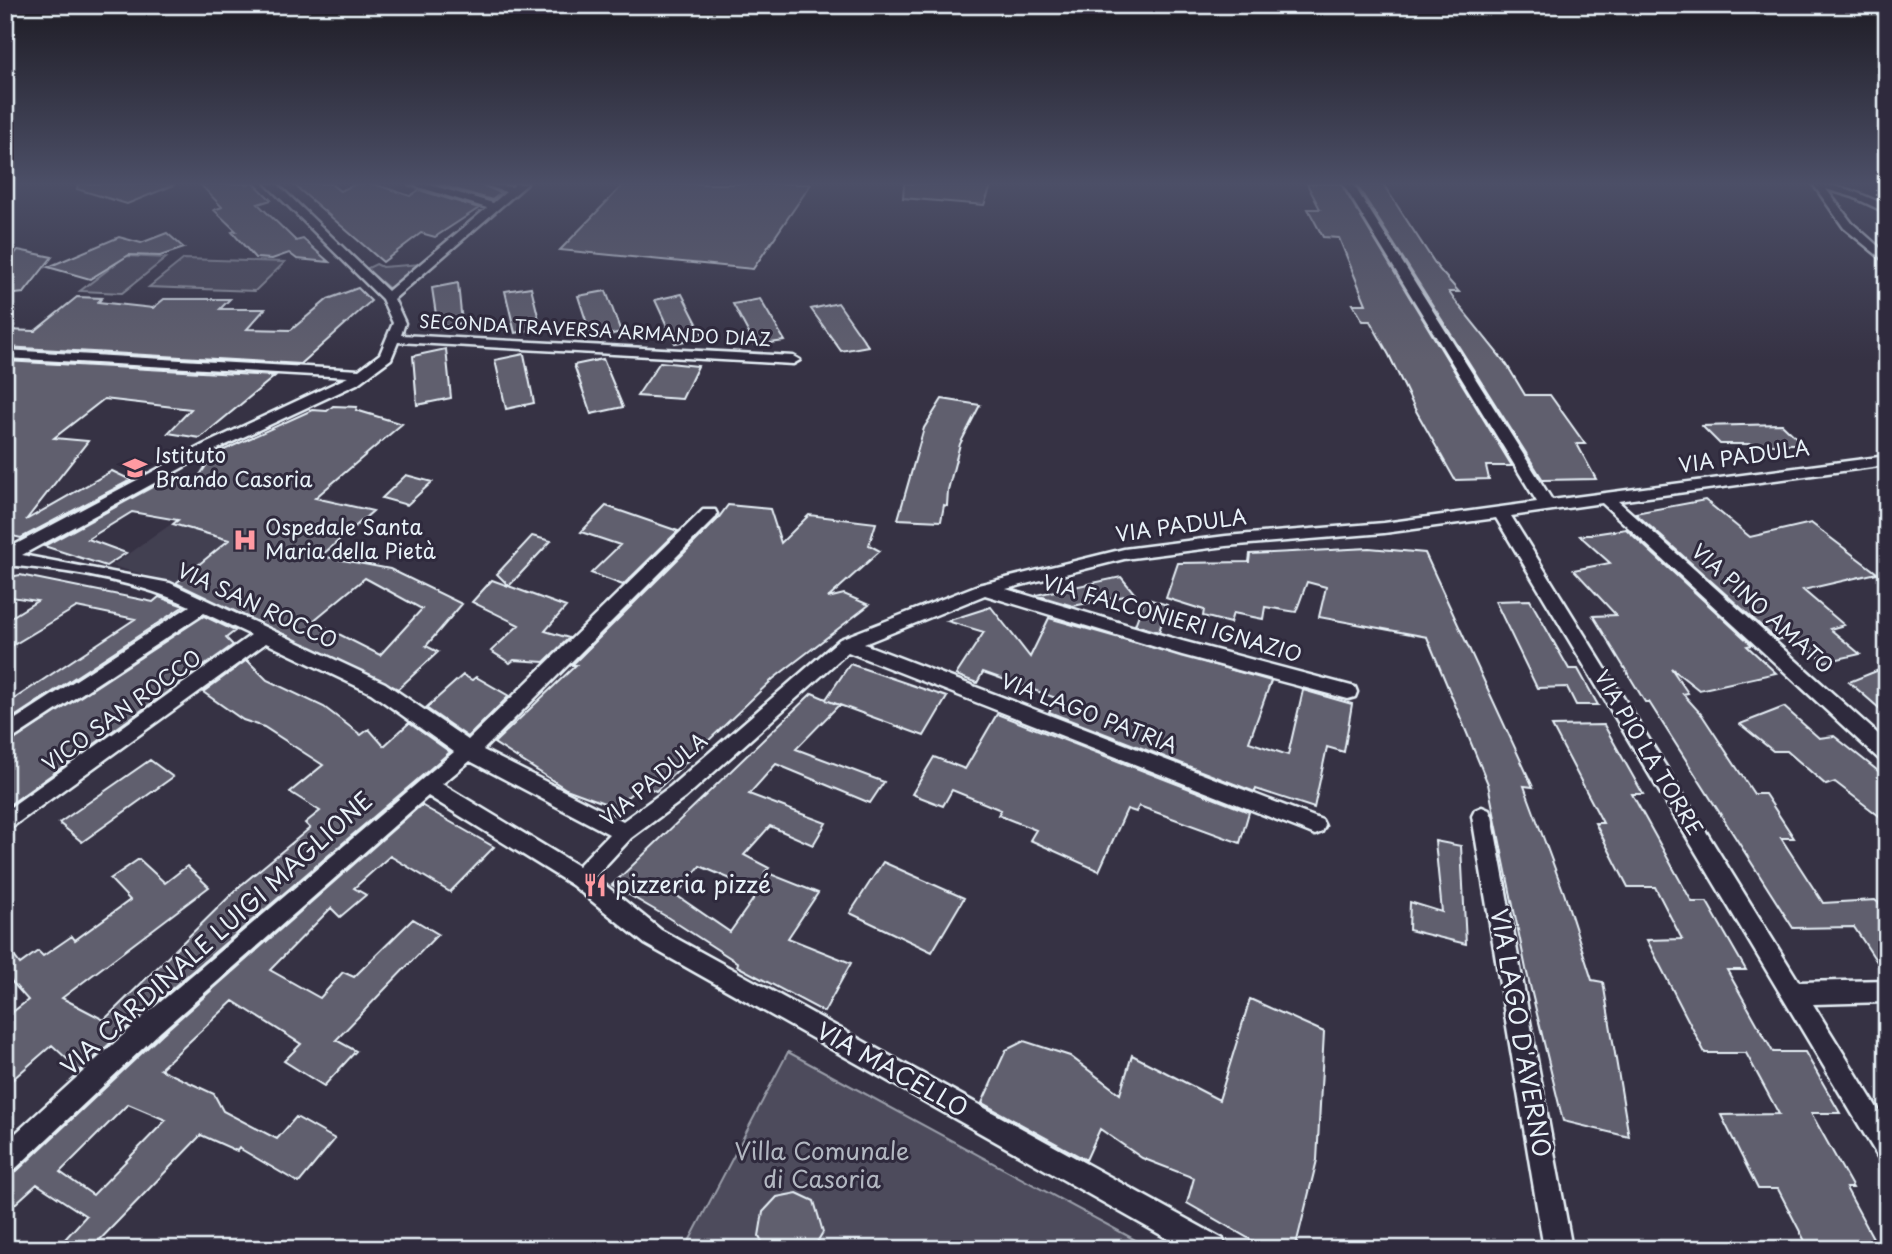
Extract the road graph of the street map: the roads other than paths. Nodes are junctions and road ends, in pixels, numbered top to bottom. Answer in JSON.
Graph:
{"nodes":[{"id":1,"x":332,"y":243,"type":"edge"},
{"id":2,"x":453,"y":243,"type":"edge"},
{"id":3,"x":1384,"y":243,"type":"edge"},
{"id":4,"x":1865,"y":243,"type":"edge"},
{"id":5,"x":1887,"y":260,"type":"edge"},
{"id":6,"x":388,"y":297,"type":"junction"},
{"id":7,"x":394,"y":338,"type":"junction"},
{"id":8,"x":5,"y":354,"type":"edge"},
{"id":9,"x":793,"y":360,"type":"dead end"},
{"id":10,"x":361,"y":374,"type":"junction"},
{"id":11,"x":1887,"y":460,"type":"edge"},
{"id":12,"x":1606,"y":499,"type":"junction"},
{"id":13,"x":1548,"y":507,"type":"junction"},
{"id":14,"x":1501,"y":513,"type":"junction"},
{"id":15,"x":709,"y":514,"type":"dead end"},
{"id":16,"x":5,"y":558,"type":"edge"},
{"id":17,"x":984,"y":589,"type":"junction"},
{"id":18,"x":204,"y":605,"type":"junction"},
{"id":19,"x":265,"y":635,"type":"junction"},
{"id":20,"x":846,"y":645,"type":"junction"},
{"id":21,"x":1348,"y":692,"type":"dead end"},
{"id":22,"x":5,"y":736,"type":"edge"},
{"id":23,"x":468,"y":751,"type":"junction"},
{"id":24,"x":1887,"y":754,"type":"edge"},
{"id":25,"x":426,"y":785,"type":"junction"},
{"id":26,"x":1482,"y":816,"type":"dead end"},
{"id":27,"x":5,"y":823,"type":"edge"},
{"id":28,"x":1315,"y":826,"type":"dead end"},
{"id":29,"x":624,"y":832,"type":"junction"},
{"id":30,"x":580,"y":878,"type":"junction"},
{"id":31,"x":1887,"y":991,"type":"edge"},
{"id":32,"x":1795,"y":993,"type":"junction"},
{"id":33,"x":1887,"y":1148,"type":"edge"},
{"id":34,"x":5,"y":1161,"type":"edge"},
{"id":35,"x":1213,"y":1249,"type":"edge"},
{"id":36,"x":1558,"y":1249,"type":"edge"}],
"edges":[{"from":1,"to":6,"type":"street"},
{"from":2,"to":6,"type":"street"},
{"from":3,"to":13,"type":"street"},
{"from":4,"to":5,"type":"street"},
{"from":6,"to":7,"type":"street"},
{"from":7,"to":9,"type":"street","name":"SECONDA TRAVERSA ARMANDO DIAZ"},
{"from":7,"to":10,"type":"street"},
{"from":8,"to":10,"type":"street"},
{"from":10,"to":16,"type":"street"},
{"from":11,"to":12,"type":"street","name":"VIA PADULA"},
{"from":12,"to":13,"type":"street","name":"VIA PADULA"},
{"from":12,"to":24,"type":"street","name":"VIA PINO AMATO"},
{"from":13,"to":14,"type":"street","name":"VIA PADULA"},
{"from":14,"to":17,"type":"street","name":"VIA PADULA"},
{"from":14,"to":32,"type":"street","name":"VIA PIO LA TORRE"},
{"from":15,"to":23,"type":"street","name":"VIA CARDINALE LUIGI MAGLIONE"},
{"from":16,"to":18,"type":"street","name":"VIA SAN ROCCO"},
{"from":17,"to":20,"type":"street","name":"VIA PADULA"},
{"from":17,"to":21,"type":"street","name":"VIA FALCONIERI IGNAZIO"},
{"from":18,"to":19,"type":"street","name":"VIA SAN ROCCO"},
{"from":18,"to":22,"type":"street"},
{"from":19,"to":23,"type":"street","name":"VIA SAN ROCCO"},
{"from":19,"to":27,"type":"street","name":"VICO SAN ROCCO"},
{"from":20,"to":28,"type":"street","name":"VIA LAGO PATRIA"},
{"from":20,"to":29,"type":"street","name":"VIA PADULA"},
{"from":23,"to":25,"type":"street","name":"VIA CARDINALE LUIGI MAGLIONE"},
{"from":23,"to":29,"type":"street","name":"VIA SAN ROCCO"},
{"from":25,"to":30,"type":"street","name":"VIA MACELLO"},
{"from":25,"to":34,"type":"street","name":"VIA CARDINALE LUIGI MAGLIONE"},
{"from":26,"to":36,"type":"street","name":"VIA LAGO D'AVERNO"},
{"from":29,"to":30,"type":"street","name":"VIA PADULA"},
{"from":30,"to":35,"type":"street","name":"VIA MACELLO"},
{"from":31,"to":32,"type":"street"},
{"from":32,"to":33,"type":"street","name":"VIA PIO LA TORRE"}]}
